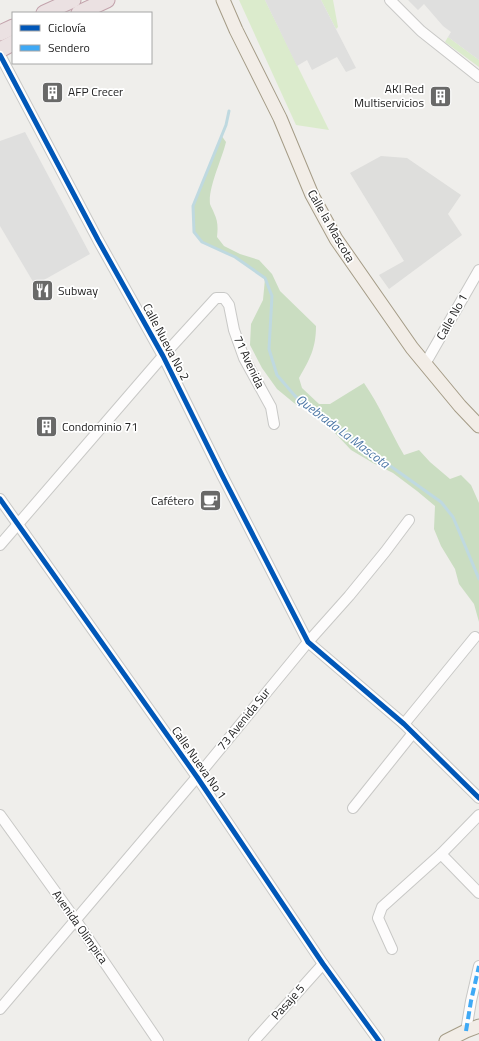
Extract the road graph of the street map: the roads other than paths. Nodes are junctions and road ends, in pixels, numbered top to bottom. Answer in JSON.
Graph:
{"nodes":[{"id":1,"x":73,"y":0,"type":"edge"},
{"id":2,"x":107,"y":0,"type":"edge"},
{"id":3,"x":223,"y":0,"type":"edge"},
{"id":4,"x":390,"y":0,"type":"edge"},
{"id":5,"x":46,"y":12,"type":"edge"},
{"id":6,"x":81,"y":12,"type":"edge"},
{"id":7,"x":12,"y":27,"type":"edge"},
{"id":8,"x":0,"y":33,"type":"edge"},
{"id":9,"x":12,"y":44,"type":"edge"},
{"id":10,"x":0,"y":50,"type":"edge"},
{"id":11,"x":0,"y":55,"type":"edge"},
{"id":12,"x":479,"y":76,"type":"edge"},
{"id":13,"x":479,"y":270,"type":"edge"},
{"id":14,"x":163,"y":356,"type":"junction"},
{"id":15,"x":426,"y":364,"type":"junction"},
{"id":16,"x":274,"y":424,"type":"dead end"},
{"id":17,"x":479,"y":426,"type":"edge"},
{"id":18,"x":0,"y":499,"type":"edge"},
{"id":19,"x":409,"y":520,"type":"dead end"},
{"id":20,"x":18,"y":524,"type":"junction"},
{"id":21,"x":0,"y":545,"type":"edge"},
{"id":22,"x":475,"y":637,"type":"dead end"},
{"id":23,"x":308,"y":642,"type":"junction"},
{"id":24,"x":404,"y":724,"type":"junction"},
{"id":25,"x":413,"y":733,"type":"junction"},
{"id":26,"x":197,"y":777,"type":"junction"},
{"id":27,"x":479,"y":798,"type":"edge"},
{"id":28,"x":352,"y":808,"type":"dead end"},
{"id":29,"x":479,"y":815,"type":"edge"},
{"id":30,"x":0,"y":816,"type":"edge"},
{"id":31,"x":441,"y":854,"type":"junction"},
{"id":32,"x":479,"y":892,"type":"edge"},
{"id":33,"x":75,"y":919,"type":"junction"},
{"id":34,"x":392,"y":949,"type":"dead end"},
{"id":35,"x":323,"y":964,"type":"junction"},
{"id":36,"x":479,"y":966,"type":"edge"},
{"id":37,"x":0,"y":1009,"type":"edge"},
{"id":38,"x":479,"y":1026,"type":"edge"},
{"id":39,"x":466,"y":1031,"type":"junction"},
{"id":40,"x":158,"y":1041,"type":"edge"},
{"id":41,"x":254,"y":1041,"type":"edge"},
{"id":42,"x":379,"y":1041,"type":"edge"},
{"id":43,"x":446,"y":1041,"type":"edge"}],
"edges":[{"from":1,"to":5,"type":"highway"},
{"from":2,"to":6,"type":"highway"},
{"from":3,"to":15,"type":"main road","name":"Calle la Mascota"},
{"from":4,"to":12,"type":"street"},
{"from":7,"to":8,"type":"highway"},
{"from":9,"to":10,"type":"highway"},
{"from":11,"to":14,"type":"street","name":"Calle Nueva No 2"},
{"from":13,"to":15,"type":"street","name":"Calle No 1"},
{"from":14,"to":16,"type":"street","name":"71 Avenida"},
{"from":14,"to":20,"type":"street","name":"71 Avenida"},
{"from":14,"to":23,"type":"street","name":"Calle Nueva No 2"},
{"from":15,"to":17,"type":"main road","name":"Calle la Mascota"},
{"from":18,"to":20,"type":"street","name":"Calle Nueva No 1"},
{"from":19,"to":23,"type":"street","name":"73 Avenida Sur"},
{"from":20,"to":21,"type":"street","name":"71 Avenida"},
{"from":20,"to":26,"type":"street","name":"Calle Nueva No 1"},
{"from":22,"to":24,"type":"street"},
{"from":23,"to":24,"type":"street"},
{"from":23,"to":26,"type":"street","name":"73 Avenida Sur"},
{"from":24,"to":25,"type":"street"},
{"from":25,"to":27,"type":"street"},
{"from":25,"to":28,"type":"street"},
{"from":26,"to":33,"type":"street","name":"73 Avenida Sur"},
{"from":26,"to":35,"type":"street","name":"Calle Nueva No 1"},
{"from":29,"to":31,"type":"street"},
{"from":30,"to":33,"type":"street","name":"Avenida Olímpica"},
{"from":31,"to":32,"type":"street"},
{"from":31,"to":34,"type":"street"},
{"from":33,"to":37,"type":"street","name":"73 Avenida Sur"},
{"from":33,"to":40,"type":"street","name":"Avenida Olímpica"},
{"from":35,"to":41,"type":"street","name":"Pasaje 5"},
{"from":35,"to":42,"type":"street","name":"Calle Nueva No 1"},
{"from":36,"to":39,"type":"street"},
{"from":38,"to":39,"type":"main road"},
{"from":39,"to":43,"type":"main road"}]}
